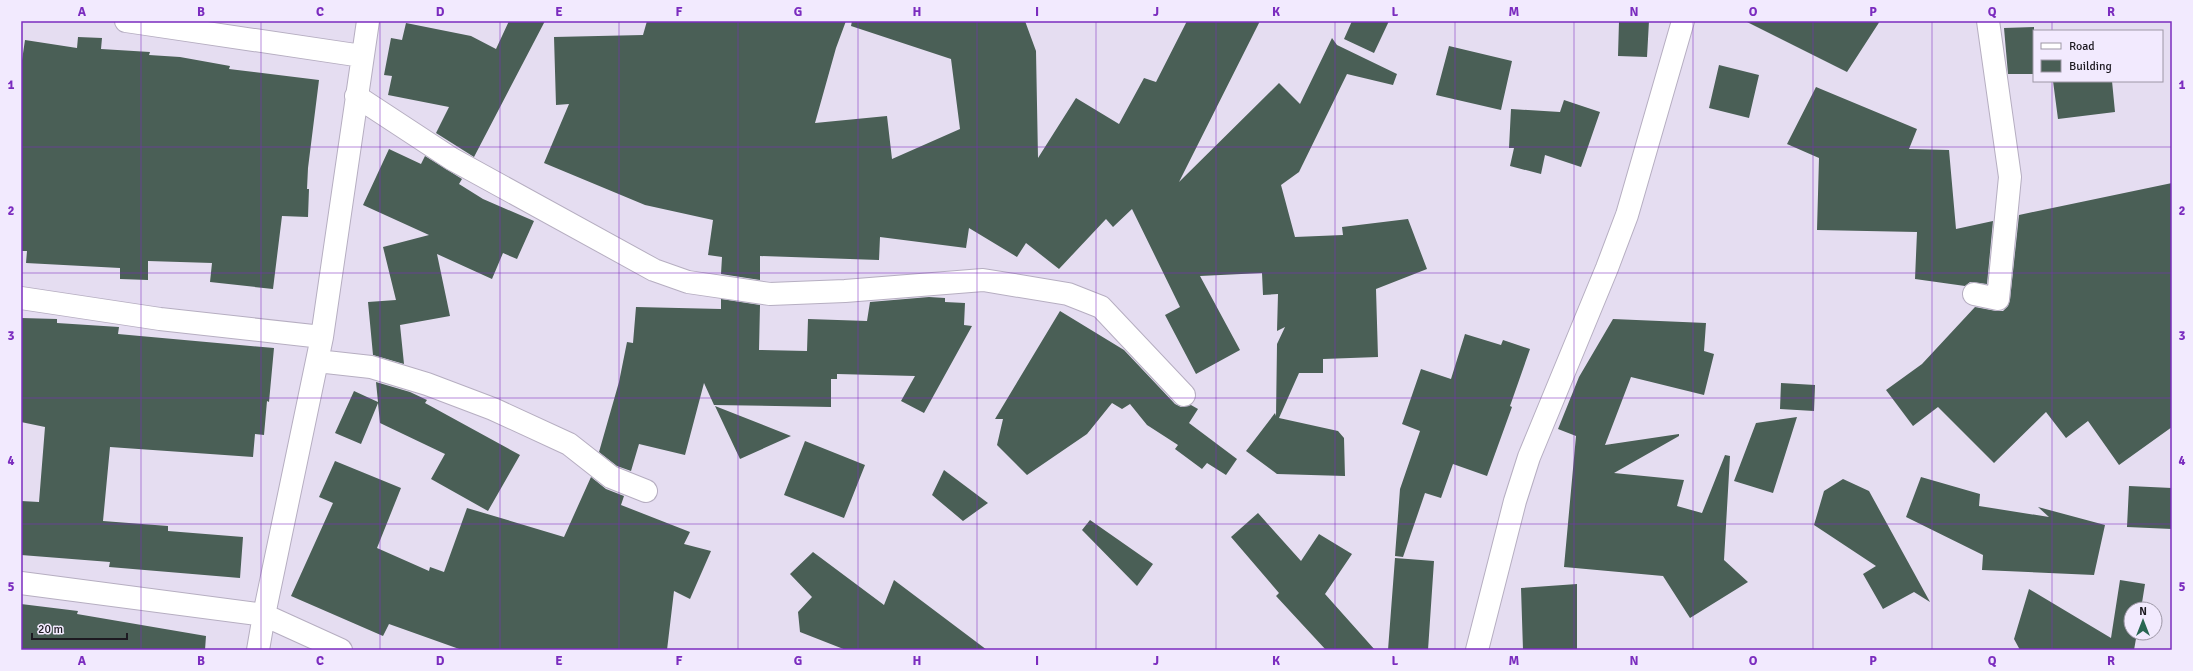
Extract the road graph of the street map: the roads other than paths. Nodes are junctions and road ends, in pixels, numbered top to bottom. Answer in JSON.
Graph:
{"nodes":[{"id":1,"x":126,"y":21,"type":"edge"},
{"id":2,"x":368,"y":21,"type":"edge"},
{"id":3,"x":1683,"y":21,"type":"edge"},
{"id":4,"x":1988,"y":21,"type":"edge"},
{"id":5,"x":362,"y":56,"type":"junction"},
{"id":6,"x":356,"y":96,"type":"junction"},
{"id":7,"x":1974,"y":294,"type":"dead end"},
{"id":8,"x":21,"y":298,"type":"edge"},
{"id":9,"x":322,"y":337,"type":"junction"},
{"id":10,"x":317,"y":361,"type":"junction"},
{"id":11,"x":1184,"y":395,"type":"dead end"},
{"id":12,"x":646,"y":491,"type":"dead end"},
{"id":13,"x":21,"y":583,"type":"edge"},
{"id":14,"x":264,"y":615,"type":"junction"},
{"id":15,"x":258,"y":650,"type":"edge"},
{"id":16,"x":341,"y":650,"type":"edge"},
{"id":17,"x":1477,"y":650,"type":"edge"}],
"edges":[{"from":1,"to":5,"type":"street"},
{"from":2,"to":5,"type":"street"},
{"from":3,"to":17,"type":"street"},
{"from":4,"to":7,"type":"street"},
{"from":5,"to":6,"type":"street"},
{"from":6,"to":9,"type":"street"},
{"from":6,"to":11,"type":"street"},
{"from":8,"to":9,"type":"street"},
{"from":9,"to":10,"type":"street"},
{"from":10,"to":12,"type":"street"},
{"from":10,"to":14,"type":"street"},
{"from":13,"to":14,"type":"street"},
{"from":14,"to":15,"type":"street"},
{"from":14,"to":16,"type":"street"}]}
